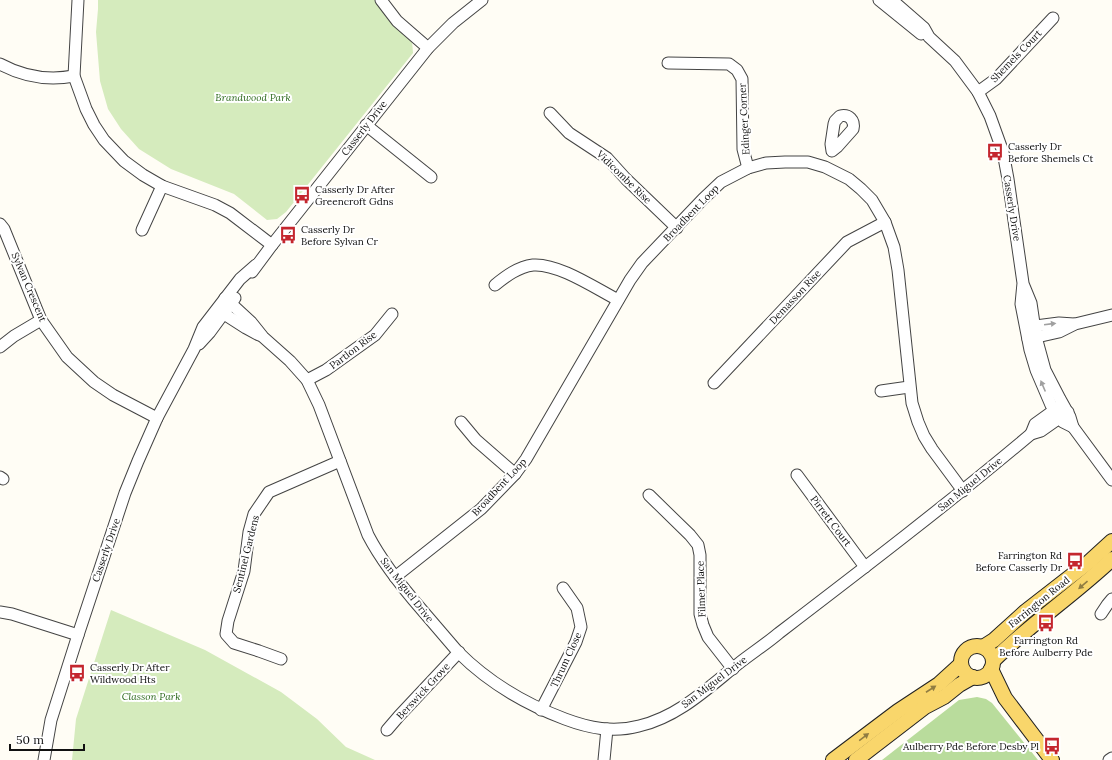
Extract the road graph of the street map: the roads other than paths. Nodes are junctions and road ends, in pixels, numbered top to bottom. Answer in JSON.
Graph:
{"nodes":[{"id":1,"x":78,"y":0,"type":"edge"},
{"id":2,"x":381,"y":0,"type":"edge"},
{"id":3,"x":482,"y":0,"type":"edge"},
{"id":4,"x":891,"y":3,"type":"edge"},
{"id":5,"x":1053,"y":18,"type":"dead end"},
{"id":6,"x":428,"y":48,"type":"junction"},
{"id":7,"x":668,"y":63,"type":"dead end"},
{"id":8,"x":0,"y":64,"type":"edge"},
{"id":9,"x":74,"y":76,"type":"junction"},
{"id":10,"x":978,"y":92,"type":"junction"},
{"id":11,"x":550,"y":113,"type":"dead end"},
{"id":12,"x":366,"y":125,"type":"junction"},
{"id":13,"x":832,"y":151,"type":"dead end"},
{"id":14,"x":825,"y":167,"type":"junction"},
{"id":15,"x":748,"y":168,"type":"junction"},
{"id":16,"x":431,"y":177,"type":"dead end"},
{"id":17,"x":162,"y":186,"type":"junction"},
{"id":18,"x":885,"y":222,"type":"junction"},
{"id":19,"x":0,"y":224,"type":"edge"},
{"id":20,"x":677,"y":228,"type":"junction"},
{"id":21,"x":142,"y":230,"type":"dead end"},
{"id":22,"x":272,"y":245,"type":"junction"},
{"id":23,"x":495,"y":285,"type":"dead end"},
{"id":24,"x":228,"y":300,"type":"junction"},
{"id":25,"x":618,"y":300,"type":"junction"},
{"id":26,"x":220,"y":311,"type":"junction"},
{"id":27,"x":392,"y":314,"type":"dead end"},
{"id":28,"x":1112,"y":315,"type":"edge"},
{"id":29,"x":41,"y":320,"type":"junction"},
{"id":30,"x":1075,"y":324,"type":"junction"},
{"id":31,"x":1029,"y":327,"type":"junction"},
{"id":32,"x":264,"y":337,"type":"junction"},
{"id":33,"x":1031,"y":338,"type":"junction"},
{"id":34,"x":0,"y":347,"type":"edge"},
{"id":35,"x":308,"y":380,"type":"junction"},
{"id":36,"x":714,"y":383,"type":"dead end"},
{"id":37,"x":909,"y":387,"type":"junction"},
{"id":38,"x":881,"y":391,"type":"dead end"},
{"id":39,"x":1061,"y":411,"type":"junction"},
{"id":40,"x":157,"y":418,"type":"junction"},
{"id":41,"x":461,"y":422,"type":"dead end"},
{"id":42,"x":340,"y":461,"type":"junction"},
{"id":43,"x":515,"y":474,"type":"junction"},
{"id":44,"x":796,"y":475,"type":"dead end"},
{"id":45,"x":1112,"y":480,"type":"edge"},
{"id":46,"x":963,"y":491,"type":"junction"},
{"id":47,"x":649,"y":495,"type":"dead end"},
{"id":48,"x":1112,"y":541,"type":"edge"},
{"id":49,"x":1112,"y":559,"type":"edge"},
{"id":50,"x":865,"y":567,"type":"junction"},
{"id":51,"x":395,"y":577,"type":"junction"},
{"id":52,"x":563,"y":588,"type":"dead end"},
{"id":53,"x":1112,"y":599,"type":"edge"},
{"id":54,"x":0,"y":612,"type":"edge"},
{"id":55,"x":1101,"y":614,"type":"dead end"},
{"id":56,"x":78,"y":635,"type":"junction"},
{"id":57,"x":983,"y":647,"type":"junction"},
{"id":58,"x":459,"y":652,"type":"junction"},
{"id":59,"x":281,"y":659,"type":"dead end"},
{"id":60,"x":961,"y":664,"type":"junction"},
{"id":61,"x":992,"y":665,"type":"junction"},
{"id":62,"x":732,"y":669,"type":"junction"},
{"id":63,"x":975,"y":677,"type":"junction"},
{"id":64,"x":1005,"y":698,"type":"junction"},
{"id":65,"x":541,"y":710,"type":"junction"},
{"id":66,"x":920,"y":711,"type":"junction"},
{"id":67,"x":607,"y":729,"type":"junction"},
{"id":68,"x":387,"y":730,"type":"dead end"},
{"id":69,"x":1112,"y":758,"type":"edge"},
{"id":70,"x":44,"y":760,"type":"edge"},
{"id":71,"x":604,"y":760,"type":"edge"},
{"id":72,"x":833,"y":760,"type":"edge"},
{"id":73,"x":856,"y":760,"type":"edge"},
{"id":74,"x":866,"y":760,"type":"edge"},
{"id":75,"x":1052,"y":760,"type":"edge"},
{"id":76,"x":1109,"y":760,"type":"edge"}],
"edges":[{"from":1,"to":9,"type":"street"},
{"from":2,"to":6,"type":"street"},
{"from":3,"to":6,"type":"street","name":"Casserly Drive"},
{"from":4,"to":10,"type":"street","name":"Casserly Drive"},
{"from":5,"to":10,"type":"street","name":"Shemels Court"},
{"from":6,"to":12,"type":"street","name":"Casserly Drive"},
{"from":7,"to":15,"type":"street","name":"Edinger Corner"},
{"from":8,"to":9,"type":"street"},
{"from":9,"to":17,"type":"street"},
{"from":10,"to":31,"type":"street","name":"Casserly Drive"},
{"from":11,"to":20,"type":"street","name":"Vidicombe Rise"},
{"from":12,"to":16,"type":"street"},
{"from":12,"to":22,"type":"street","name":"Casserly Drive"},
{"from":13,"to":14,"type":"street"},
{"from":14,"to":15,"type":"street","name":"Broadbent Loop"},
{"from":14,"to":18,"type":"street","name":"Broadbent Loop"},
{"from":15,"to":20,"type":"street","name":"Broadbent Loop"},
{"from":17,"to":21,"type":"street"},
{"from":17,"to":22,"type":"street"},
{"from":18,"to":36,"type":"street","name":"Demasson Rise"},
{"from":18,"to":37,"type":"street","name":"Broadbent Loop"},
{"from":19,"to":29,"type":"street","name":"Sylvan Crescent"},
{"from":20,"to":25,"type":"street","name":"Broadbent Loop"},
{"from":22,"to":24,"type":"street","name":"Casserly Drive"},
{"from":23,"to":25,"type":"street"},
{"from":24,"to":26,"type":"street","name":"Casserly Drive"},
{"from":24,"to":32,"type":"street","name":"San Miguel Drive"},
{"from":25,"to":43,"type":"street","name":"Broadbent Loop"},
{"from":26,"to":32,"type":"street","name":"San Miguel Drive"},
{"from":26,"to":40,"type":"street","name":"Casserly Drive"},
{"from":27,"to":35,"type":"street","name":"Partlon Rise"},
{"from":28,"to":30,"type":"street"},
{"from":29,"to":34,"type":"street"},
{"from":29,"to":40,"type":"street","name":"Sylvan Crescent"},
{"from":31,"to":30,"type":"street","one_way":true},
{"from":30,"to":33,"type":"street"},
{"from":31,"to":33,"type":"street","name":"Casserly Drive"},
{"from":32,"to":35,"type":"street","name":"San Miguel Drive"},
{"from":33,"to":39,"type":"street","name":"Casserly Drive"},
{"from":35,"to":42,"type":"street","name":"San Miguel Drive"},
{"from":37,"to":38,"type":"street"},
{"from":37,"to":46,"type":"street","name":"Broadbent Loop"},
{"from":39,"to":45,"type":"street","name":"Casserly Drive"},
{"from":39,"to":46,"type":"street","name":"San Miguel Drive"},
{"from":40,"to":56,"type":"street","name":"Casserly Drive"},
{"from":41,"to":43,"type":"street"},
{"from":42,"to":51,"type":"street","name":"San Miguel Drive"},
{"from":42,"to":59,"type":"street","name":"Sentinel Gardens"},
{"from":43,"to":51,"type":"street","name":"Broadbent Loop"},
{"from":44,"to":50,"type":"street","name":"Pirrett Court"},
{"from":46,"to":50,"type":"street","name":"San Miguel Drive"},
{"from":47,"to":62,"type":"street","name":"Filmer Place"},
{"from":48,"to":57,"type":"main road","name":"Farrington Road"},
{"from":49,"to":61,"type":"main road","name":"Farrington Road","one_way":true},
{"from":50,"to":62,"type":"street","name":"San Miguel Drive"},
{"from":51,"to":58,"type":"street","name":"San Miguel Drive"},
{"from":52,"to":65,"type":"street","name":"Thrum Close"},
{"from":53,"to":55,"type":"street"},
{"from":54,"to":56,"type":"street"},
{"from":56,"to":70,"type":"street","name":"Casserly Drive"},
{"from":57,"to":60,"type":"main road"},
{"from":57,"to":61,"type":"main road"},
{"from":58,"to":65,"type":"street","name":"San Miguel Drive"},
{"from":58,"to":68,"type":"street","name":"Berswick Grove"},
{"from":60,"to":63,"type":"main road"},
{"from":72,"to":60,"type":"main road","one_way":true},
{"from":61,"to":63,"type":"main road"},
{"from":61,"to":64,"type":"main road"},
{"from":62,"to":67,"type":"street","name":"San Miguel Drive"},
{"from":63,"to":64,"type":"main road"},
{"from":63,"to":66,"type":"main road"},
{"from":64,"to":75,"type":"main road"},
{"from":65,"to":67,"type":"street","name":"San Miguel Drive"},
{"from":66,"to":73,"type":"main road"},
{"from":66,"to":74,"type":"main road"},
{"from":67,"to":71,"type":"street"},
{"from":69,"to":76,"type":"street"}]}
